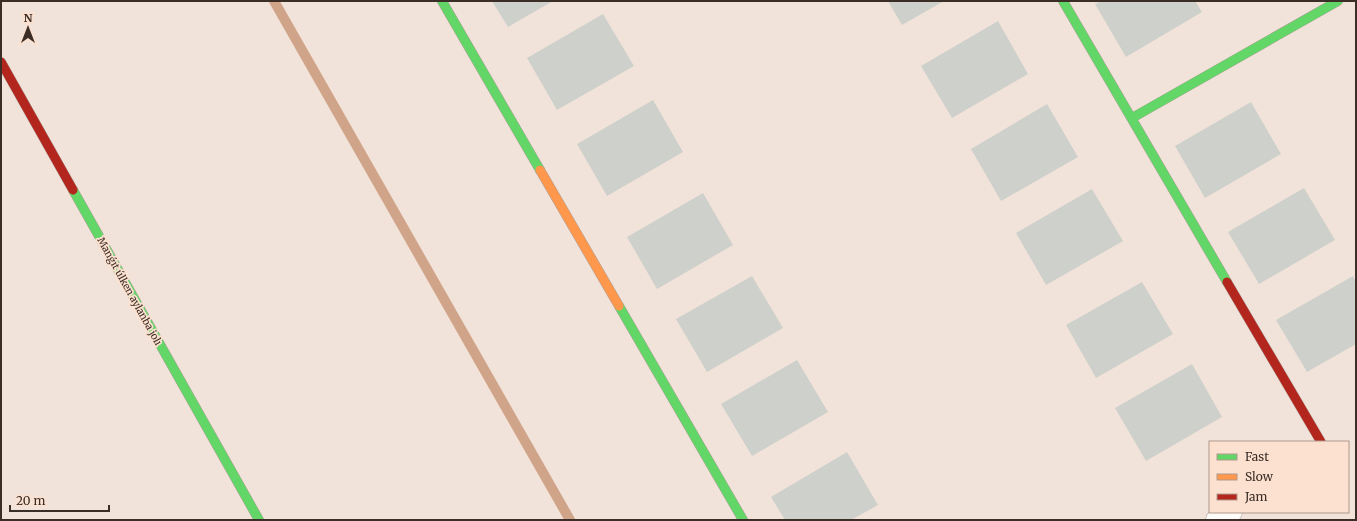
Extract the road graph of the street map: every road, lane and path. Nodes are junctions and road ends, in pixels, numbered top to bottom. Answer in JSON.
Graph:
{"nodes":[{"id":1,"x":442,"y":1,"type":"edge"},
{"id":2,"x":1063,"y":1,"type":"edge"},
{"id":3,"x":1338,"y":1,"type":"edge"},
{"id":4,"x":1,"y":62,"type":"edge"},
{"id":5,"x":1132,"y":118,"type":"junction"},
{"id":6,"x":1320,"y":441,"type":"edge"},
{"id":7,"x":1229,"y":513,"type":"edge"},
{"id":8,"x":259,"y":520,"type":"edge"},
{"id":9,"x":743,"y":520,"type":"edge"},
{"id":10,"x":1217,"y":520,"type":"edge"}],
"edges":[{"from":1,"to":9,"type":"street"},
{"from":2,"to":5,"type":"street"},
{"from":3,"to":5,"type":"street"},
{"from":4,"to":8,"type":"street","name":"Manǵıt úlken aylanba jolı"},
{"from":5,"to":6,"type":"street"},
{"from":7,"to":10,"type":"street"}]}
